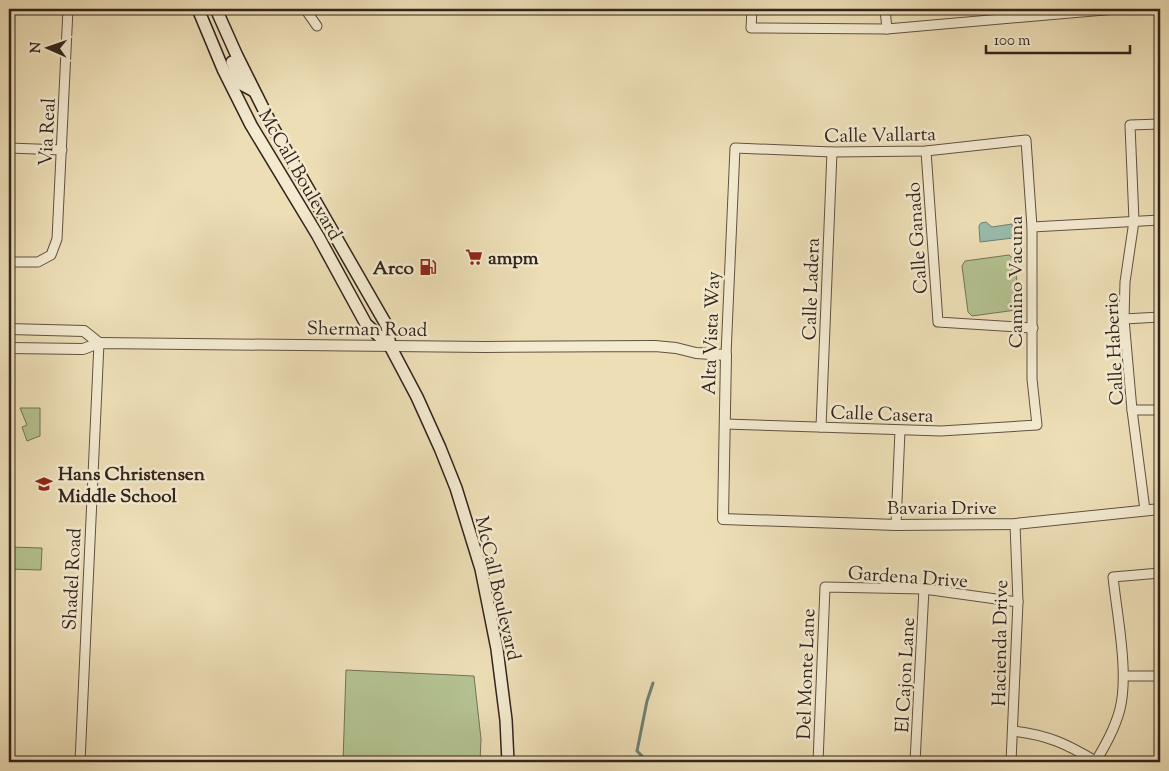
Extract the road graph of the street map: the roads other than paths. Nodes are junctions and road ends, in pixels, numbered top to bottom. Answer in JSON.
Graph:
{"nodes":[{"id":1,"x":68,"y":9,"type":"edge"},
{"id":2,"x":198,"y":9,"type":"edge"},
{"id":3,"x":207,"y":9,"type":"edge"},
{"id":4,"x":216,"y":9,"type":"edge"},
{"id":5,"x":305,"y":9,"type":"edge"},
{"id":6,"x":752,"y":9,"type":"edge"},
{"id":7,"x":886,"y":9,"type":"edge"},
{"id":8,"x":1116,"y":9,"type":"edge"},
{"id":9,"x":1030,"y":13,"type":"edge"},
{"id":10,"x":317,"y":26,"type":"dead end"},
{"id":11,"x":887,"y":29,"type":"junction"},
{"id":12,"x":254,"y":91,"type":"junction"},
{"id":13,"x":1160,"y":124,"type":"edge"},
{"id":14,"x":1026,"y":140,"type":"joint"},
{"id":15,"x":9,"y":148,"type":"edge"},
{"id":16,"x":735,"y":148,"type":"joint"},
{"id":17,"x":62,"y":150,"type":"junction"},
{"id":18,"x":832,"y":152,"type":"junction"},
{"id":19,"x":926,"y":152,"type":"junction"},
{"id":20,"x":1134,"y":220,"type":"junction"},
{"id":21,"x":1160,"y":220,"type":"edge"},
{"id":22,"x":1032,"y":227,"type":"junction"},
{"id":23,"x":9,"y":262,"type":"edge"},
{"id":24,"x":1160,"y":316,"type":"edge"},
{"id":25,"x":1124,"y":319,"type":"junction"},
{"id":26,"x":1033,"y":328,"type":"junction"},
{"id":27,"x":9,"y":329,"type":"edge"},
{"id":28,"x":99,"y":343,"type":"junction"},
{"id":29,"x":390,"y":346,"type":"junction"},
{"id":30,"x":9,"y":348,"type":"edge"},
{"id":31,"x":726,"y":355,"type":"junction"},
{"id":32,"x":1132,"y":410,"type":"junction"},
{"id":33,"x":1160,"y":410,"type":"edge"},
{"id":34,"x":725,"y":424,"type":"junction"},
{"id":35,"x":1037,"y":425,"type":"joint"},
{"id":36,"x":821,"y":427,"type":"junction"},
{"id":37,"x":900,"y":430,"type":"junction"},
{"id":38,"x":1160,"y":509,"type":"edge"},
{"id":39,"x":1145,"y":510,"type":"junction"},
{"id":40,"x":723,"y":519,"type":"joint"},
{"id":41,"x":1015,"y":524,"type":"junction"},
{"id":42,"x":896,"y":525,"type":"junction"},
{"id":43,"x":1160,"y":573,"type":"edge"},
{"id":44,"x":825,"y":587,"type":"joint"},
{"id":45,"x":924,"y":589,"type":"junction"},
{"id":46,"x":1018,"y":602,"type":"junction"},
{"id":47,"x":1124,"y":676,"type":"junction"},
{"id":48,"x":1160,"y":676,"type":"edge"},
{"id":49,"x":1013,"y":731,"type":"junction"},
{"id":50,"x":80,"y":762,"type":"edge"},
{"id":51,"x":508,"y":762,"type":"edge"},
{"id":52,"x":818,"y":762,"type":"edge"},
{"id":53,"x":915,"y":762,"type":"edge"},
{"id":54,"x":1011,"y":762,"type":"edge"},
{"id":55,"x":1096,"y":762,"type":"edge"}],
"edges":[{"from":1,"to":17,"type":"street","name":"Via Real"},
{"from":2,"to":29,"type":"main road","name":"McCall Boulevard"},
{"from":3,"to":12,"type":"main road"},
{"from":4,"to":12,"type":"main road","name":"McCall Boulevard"},
{"from":5,"to":10,"type":"street"},
{"from":6,"to":11,"type":"street"},
{"from":7,"to":11,"type":"street"},
{"from":8,"to":9,"type":"street"},
{"from":9,"to":11,"type":"street"},
{"from":12,"to":29,"type":"main road","name":"McCall Boulevard"},
{"from":13,"to":20,"type":"street","name":"Calle Haberio"},
{"from":14,"to":19,"type":"street","name":"Calle Vallarta"},
{"from":14,"to":22,"type":"street","name":"Camino Vacuna"},
{"from":15,"to":17,"type":"street"},
{"from":16,"to":18,"type":"street","name":"Calle Vallarta"},
{"from":16,"to":31,"type":"street","name":"Alta Vista Way"},
{"from":17,"to":23,"type":"street","name":"Via Real"},
{"from":18,"to":19,"type":"street","name":"Calle Vallarta"},
{"from":18,"to":36,"type":"street","name":"Calle Ladera"},
{"from":19,"to":26,"type":"street","name":"Calle Ganado"},
{"from":20,"to":21,"type":"street"},
{"from":20,"to":22,"type":"street"},
{"from":20,"to":25,"type":"street","name":"Calle Haberio"},
{"from":22,"to":26,"type":"street","name":"Camino Vacuna"},
{"from":24,"to":25,"type":"street"},
{"from":25,"to":32,"type":"street","name":"Calle Haberio"},
{"from":26,"to":35,"type":"street","name":"Camino Vacuna"},
{"from":27,"to":28,"type":"street"},
{"from":28,"to":29,"type":"street","name":"Sherman Road"},
{"from":28,"to":30,"type":"street","name":"Sherman Road"},
{"from":28,"to":50,"type":"street","name":"Shadel Road"},
{"from":29,"to":31,"type":"street","name":"Sherman Road"},
{"from":29,"to":51,"type":"main road","name":"McCall Boulevard"},
{"from":31,"to":34,"type":"street","name":"Alta Vista Way"},
{"from":32,"to":33,"type":"street"},
{"from":32,"to":39,"type":"street","name":"Calle Haberio"},
{"from":34,"to":36,"type":"street","name":"Calle Casera"},
{"from":34,"to":40,"type":"street","name":"Alta Vista Way"},
{"from":35,"to":37,"type":"street","name":"Calle Casera"},
{"from":36,"to":37,"type":"street","name":"Calle Casera"},
{"from":37,"to":42,"type":"street"},
{"from":38,"to":39,"type":"street","name":"Bavaria Drive"},
{"from":39,"to":41,"type":"street","name":"Bavaria Drive"},
{"from":40,"to":42,"type":"street","name":"Bavaria Drive"},
{"from":41,"to":42,"type":"street","name":"Bavaria Drive"},
{"from":41,"to":46,"type":"street","name":"Hacienda Drive"},
{"from":43,"to":47,"type":"street"},
{"from":44,"to":45,"type":"street","name":"Gardena Drive"},
{"from":44,"to":52,"type":"street","name":"Del Monte Lane"},
{"from":45,"to":46,"type":"street","name":"Gardena Drive"},
{"from":45,"to":53,"type":"street","name":"El Cajon Lane"},
{"from":46,"to":49,"type":"street","name":"Hacienda Drive"},
{"from":47,"to":48,"type":"street"},
{"from":47,"to":55,"type":"street"},
{"from":49,"to":54,"type":"street","name":"Hacienda Drive"},
{"from":49,"to":55,"type":"street"}]}
